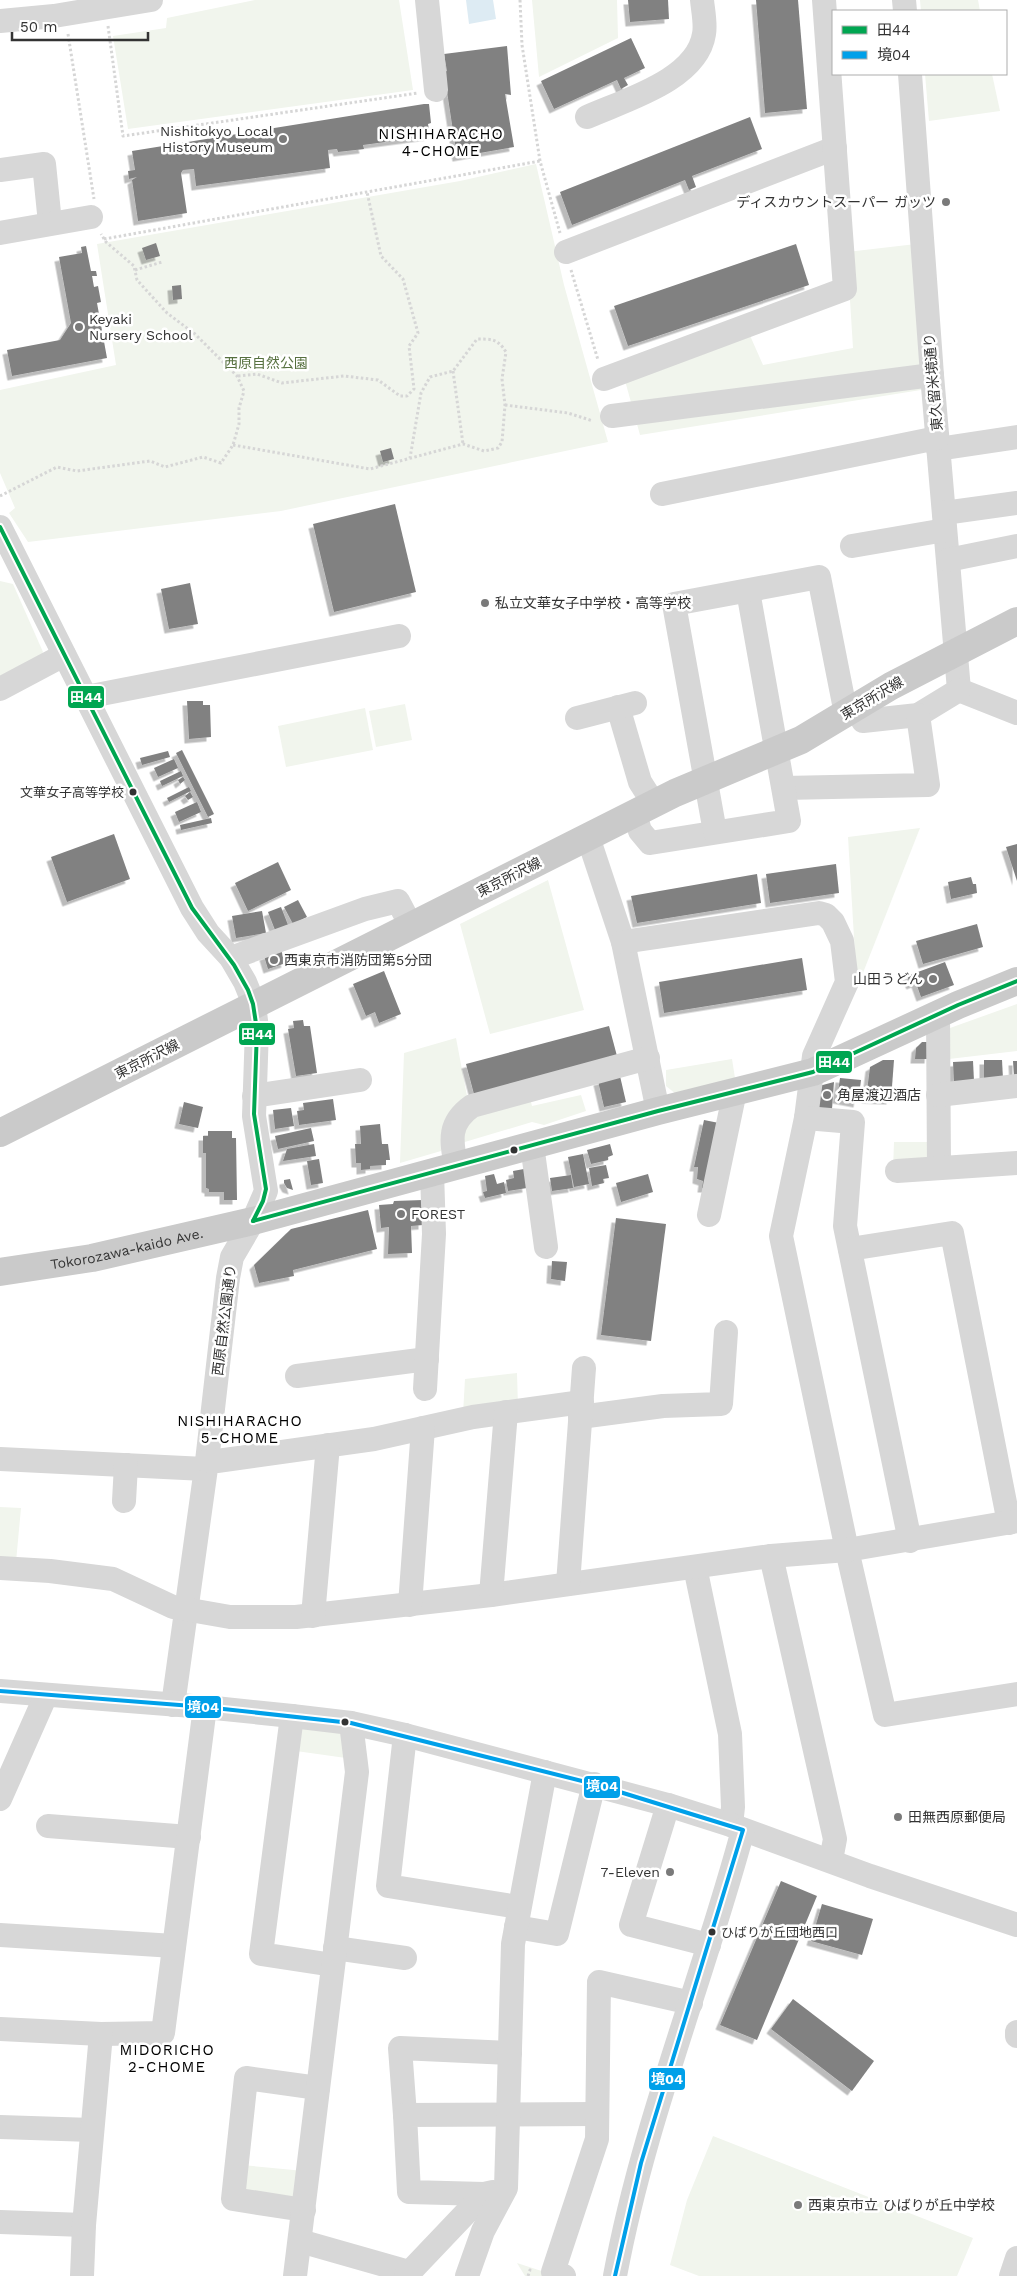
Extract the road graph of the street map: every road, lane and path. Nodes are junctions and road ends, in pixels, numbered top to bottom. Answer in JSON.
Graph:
{"nodes":[{"id":1,"x":151,"y":0,"type":"edge"},
{"id":2,"x":427,"y":0,"type":"edge"},
{"id":3,"x":520,"y":0,"type":"edge"},
{"id":4,"x":702,"y":0,"type":"edge"},
{"id":5,"x":824,"y":0,"type":"edge"},
{"id":6,"x":28,"y":9,"type":"edge"},
{"id":7,"x":116,"y":9,"type":"edge"},
{"id":8,"x":58,"y":10,"type":"edge"},
{"id":9,"x":0,"y":21,"type":"edge"},
{"id":10,"x":910,"y":75,"type":"edge"},
{"id":11,"x":436,"y":90,"type":"joint"},
{"id":12,"x":587,"y":117,"type":"dead end"},
{"id":13,"x":834,"y":148,"type":"junction"},
{"id":14,"x":540,"y":161,"type":"junction"},
{"id":15,"x":0,"y":170,"type":"edge"},
{"id":16,"x":367,"y":192,"type":"junction"},
{"id":17,"x":91,"y":217,"type":"joint"},
{"id":18,"x":50,"y":223,"type":"junction"},
{"id":19,"x":0,"y":233,"type":"edge"},
{"id":20,"x":566,"y":252,"type":"junction"},
{"id":21,"x":162,"y":262,"type":"dead end"},
{"id":22,"x":135,"y":270,"type":"junction"},
{"id":23,"x":453,"y":371,"type":"junction"},
{"id":24,"x":932,"y":375,"type":"junction"},
{"id":25,"x":238,"y":376,"type":"junction"},
{"id":26,"x":604,"y":379,"type":"joint"},
{"id":27,"x":414,"y":389,"type":"junction"},
{"id":28,"x":421,"y":393,"type":"junction"},
{"id":29,"x":505,"y":405,"type":"junction"},
{"id":30,"x":607,"y":420,"type":"joint"},
{"id":31,"x":1017,"y":437,"type":"edge"},
{"id":32,"x":463,"y":444,"type":"junction"},
{"id":33,"x":938,"y":444,"type":"junction"},
{"id":34,"x":233,"y":445,"type":"junction"},
{"id":35,"x":410,"y":458,"type":"junction"},
{"id":36,"x":662,"y":494,"type":"dead end"},
{"id":37,"x":0,"y":496,"type":"edge"},
{"id":38,"x":1017,"y":503,"type":"edge"},
{"id":39,"x":944,"y":522,"type":"junction"},
{"id":40,"x":0,"y":528,"type":"edge"},
{"id":41,"x":852,"y":546,"type":"dead end"},
{"id":42,"x":1017,"y":546,"type":"edge"},
{"id":43,"x":948,"y":560,"type":"junction"},
{"id":44,"x":10,"y":569,"type":"edge"},
{"id":45,"x":748,"y":591,"type":"junction"},
{"id":46,"x":1017,"y":621,"type":"edge"},
{"id":47,"x":399,"y":636,"type":"dead end"},
{"id":48,"x":956,"y":652,"type":"junction"},
{"id":49,"x":64,"y":654,"type":"junction"},
{"id":50,"x":0,"y":689,"type":"edge"},
{"id":51,"x":959,"y":690,"type":"junction"},
{"id":52,"x":86,"y":697,"type":"junction"},
{"id":53,"x":851,"y":710,"type":"junction"},
{"id":54,"x":1017,"y":713,"type":"edge"},
{"id":55,"x":918,"y":715,"type":"junction"},
{"id":56,"x":577,"y":718,"type":"dead end"},
{"id":57,"x":777,"y":751,"type":"junction"},
{"id":58,"x":706,"y":780,"type":"junction"},
{"id":59,"x":784,"y":788,"type":"junction"},
{"id":60,"x":644,"y":809,"type":"junction"},
{"id":61,"x":715,"y":832,"type":"junction"},
{"id":62,"x":588,"y":837,"type":"junction"},
{"id":63,"x":411,"y":926,"type":"junction"},
{"id":64,"x":623,"y":942,"type":"junction"},
{"id":65,"x":231,"y":958,"type":"junction"},
{"id":66,"x":1017,"y":981,"type":"edge"},
{"id":67,"x":254,"y":1004,"type":"junction"},
{"id":68,"x":938,"y":1014,"type":"junction"},
{"id":69,"x":648,"y":1058,"type":"junction"},
{"id":70,"x":813,"y":1072,"type":"junction"},
{"id":71,"x":360,"y":1080,"type":"dead end"},
{"id":72,"x":1017,"y":1086,"type":"edge"},
{"id":73,"x":735,"y":1091,"type":"junction"},
{"id":74,"x":938,"y":1095,"type":"junction"},
{"id":75,"x":254,"y":1096,"type":"junction"},
{"id":76,"x":658,"y":1111,"type":"junction"},
{"id":77,"x":806,"y":1118,"type":"junction"},
{"id":78,"x":0,"y":1133,"type":"edge"},
{"id":79,"x":532,"y":1145,"type":"junction"},
{"id":80,"x":1017,"y":1163,"type":"edge"},
{"id":81,"x":939,"y":1168,"type":"junction"},
{"id":82,"x":444,"y":1169,"type":"junction"},
{"id":83,"x":897,"y":1171,"type":"dead end"},
{"id":84,"x":709,"y":1215,"type":"dead end"},
{"id":85,"x":253,"y":1221,"type":"junction"},
{"id":86,"x":546,"y":1247,"type":"dead end"},
{"id":87,"x":850,"y":1249,"type":"junction"},
{"id":88,"x":0,"y":1272,"type":"edge"},
{"id":89,"x":726,"y":1332,"type":"dead end"},
{"id":90,"x":427,"y":1359,"type":"junction"},
{"id":91,"x":584,"y":1368,"type":"dead end"},
{"id":92,"x":297,"y":1376,"type":"dead end"},
{"id":93,"x":425,"y":1389,"type":"dead end"},
{"id":94,"x":581,"y":1410,"type":"junction"},
{"id":95,"x":506,"y":1412,"type":"junction"},
{"id":96,"x":423,"y":1428,"type":"junction"},
{"id":97,"x":328,"y":1445,"type":"junction"},
{"id":98,"x":0,"y":1459,"type":"edge"},
{"id":99,"x":126,"y":1465,"type":"junction"},
{"id":100,"x":206,"y":1465,"type":"junction"},
{"id":101,"x":124,"y":1501,"type":"dead end"},
{"id":102,"x":1013,"y":1522,"type":"edge"},
{"id":103,"x":910,"y":1541,"type":"junction"},
{"id":104,"x":847,"y":1550,"type":"junction"},
{"id":105,"x":771,"y":1556,"type":"junction"},
{"id":106,"x":694,"y":1567,"type":"junction"},
{"id":107,"x":0,"y":1568,"type":"edge"},
{"id":108,"x":568,"y":1584,"type":"junction"},
{"id":109,"x":492,"y":1595,"type":"junction"},
{"id":110,"x":410,"y":1605,"type":"junction"},
{"id":111,"x":187,"y":1609,"type":"junction"},
{"id":112,"x":313,"y":1616,"type":"junction"},
{"id":113,"x":0,"y":1691,"type":"edge"},
{"id":114,"x":1017,"y":1694,"type":"edge"},
{"id":115,"x":46,"y":1695,"type":"junction"},
{"id":116,"x":172,"y":1705,"type":"junction"},
{"id":117,"x":205,"y":1707,"type":"junction"},
{"id":118,"x":292,"y":1716,"type":"junction"},
{"id":119,"x":350,"y":1723,"type":"junction"},
{"id":120,"x":405,"y":1734,"type":"junction"},
{"id":121,"x":545,"y":1772,"type":"junction"},
{"id":122,"x":594,"y":1784,"type":"junction"},
{"id":123,"x":0,"y":1799,"type":"edge"},
{"id":124,"x":668,"y":1805,"type":"junction"},
{"id":125,"x":48,"y":1826,"type":"dead end"},
{"id":126,"x":737,"y":1827,"type":"junction"},
{"id":127,"x":189,"y":1837,"type":"junction"},
{"id":128,"x":831,"y":1860,"type":"junction"},
{"id":129,"x":517,"y":1917,"type":"junction"},
{"id":130,"x":1017,"y":1925,"type":"edge"},
{"id":131,"x":0,"y":1935,"type":"edge"},
{"id":132,"x":708,"y":1945,"type":"junction"},
{"id":133,"x":174,"y":1946,"type":"junction"},
{"id":134,"x":334,"y":1957,"type":"junction"},
{"id":135,"x":405,"y":1958,"type":"dead end"},
{"id":136,"x":690,"y":2003,"type":"junction"},
{"id":137,"x":0,"y":2029,"type":"edge"},
{"id":138,"x":1017,"y":2032,"type":"edge"},
{"id":139,"x":101,"y":2034,"type":"junction"},
{"id":140,"x":1017,"y":2036,"type":"edge"},
{"id":141,"x":510,"y":2053,"type":"junction"},
{"id":142,"x":318,"y":2088,"type":"junction"},
{"id":143,"x":510,"y":2114,"type":"junction"},
{"id":144,"x":597,"y":2114,"type":"junction"},
{"id":145,"x":405,"y":2115,"type":"junction"},
{"id":146,"x":0,"y":2127,"type":"edge"},
{"id":147,"x":92,"y":2130,"type":"junction"},
{"id":148,"x":506,"y":2188,"type":"junction"},
{"id":149,"x":484,"y":2194,"type":"junction"},
{"id":150,"x":304,"y":2210,"type":"junction"},
{"id":151,"x":0,"y":2222,"type":"edge"},
{"id":152,"x":84,"y":2225,"type":"junction"},
{"id":153,"x":300,"y":2241,"type":"junction"},
{"id":154,"x":1017,"y":2258,"type":"edge"},
{"id":155,"x":408,"y":2274,"type":"edge"},
{"id":156,"x":82,"y":2276,"type":"edge"},
{"id":157,"x":294,"y":2276,"type":"edge"},
{"id":158,"x":467,"y":2276,"type":"edge"},
{"id":159,"x":564,"y":2276,"type":"edge"},
{"id":160,"x":615,"y":2276,"type":"edge"},
{"id":161,"x":1010,"y":2276,"type":"edge"}],
"edges":[{"from":1,"to":7,"type":"street"},
{"from":2,"to":11,"type":"street"},
{"from":3,"to":14,"type":"path"},
{"from":4,"to":12,"type":"street"},
{"from":5,"to":13,"type":"street"},
{"from":6,"to":8,"type":"street"},
{"from":6,"to":9,"type":"street"},
{"from":7,"to":8,"type":"street"},
{"from":7,"to":11,"type":"path"},
{"from":8,"to":17,"type":"path"},
{"from":10,"to":24,"type":"street","name":"東久留米境通り"},
{"from":13,"to":20,"type":"street"},
{"from":13,"to":26,"type":"street"},
{"from":14,"to":16,"type":"path"},
{"from":14,"to":20,"type":"path"},
{"from":15,"to":18,"type":"street"},
{"from":16,"to":22,"type":"path"},
{"from":16,"to":27,"type":"path"},
{"from":17,"to":18,"type":"street"},
{"from":18,"to":19,"type":"street"},
{"from":20,"to":26,"type":"path"},
{"from":21,"to":22,"type":"path"},
{"from":22,"to":25,"type":"path"},
{"from":23,"to":28,"type":"path"},
{"from":23,"to":29,"type":"path"},
{"from":23,"to":32,"type":"path"},
{"from":24,"to":30,"type":"street"},
{"from":24,"to":33,"type":"street","name":"東久留米境通り"},
{"from":25,"to":27,"type":"path"},
{"from":25,"to":34,"type":"path"},
{"from":27,"to":28,"type":"path"},
{"from":28,"to":35,"type":"path"},
{"from":29,"to":30,"type":"path"},
{"from":29,"to":32,"type":"path"},
{"from":31,"to":33,"type":"street"},
{"from":32,"to":35,"type":"path"},
{"from":33,"to":36,"type":"street"},
{"from":33,"to":39,"type":"street","name":"東久留米境通り"},
{"from":34,"to":35,"type":"path"},
{"from":34,"to":37,"type":"path"},
{"from":38,"to":39,"type":"street"},
{"from":39,"to":41,"type":"street"},
{"from":39,"to":43,"type":"street","name":"東久留米境通り"},
{"from":40,"to":44,"type":"street","name":"西原自然公園通り"},
{"from":42,"to":43,"type":"street"},
{"from":43,"to":48,"type":"street","name":"東久留米境通り"},
{"from":44,"to":49,"type":"street","name":"西原自然公園通り"},
{"from":45,"to":53,"type":"street"},
{"from":45,"to":57,"type":"street"},
{"from":45,"to":58,"type":"street"},
{"from":46,"to":48,"type":"main road","name":"東京所沢線"},
{"from":47,"to":52,"type":"street"},
{"from":48,"to":51,"type":"street","name":"東久留米境通り"},
{"from":48,"to":53,"type":"main road","name":"東京所沢線"},
{"from":49,"to":50,"type":"street"},
{"from":49,"to":52,"type":"street","name":"西原自然公園通り"},
{"from":51,"to":54,"type":"street"},
{"from":51,"to":55,"type":"street"},
{"from":52,"to":65,"type":"street","name":"西原自然公園通り"},
{"from":53,"to":55,"type":"street"},
{"from":53,"to":57,"type":"main road","name":"東京所沢線"},
{"from":55,"to":59,"type":"street"},
{"from":56,"to":60,"type":"street"},
{"from":57,"to":58,"type":"main road","name":"東京所沢線"},
{"from":57,"to":59,"type":"street"},
{"from":58,"to":60,"type":"main road","name":"東京所沢線"},
{"from":58,"to":61,"type":"street"},
{"from":59,"to":61,"type":"street"},
{"from":60,"to":61,"type":"street"},
{"from":60,"to":62,"type":"main road","name":"東京所沢線"},
{"from":62,"to":63,"type":"main road","name":"東京所沢線"},
{"from":62,"to":64,"type":"street"},
{"from":63,"to":65,"type":"street"},
{"from":63,"to":67,"type":"main road","name":"東京所沢線"},
{"from":64,"to":69,"type":"street"},
{"from":64,"to":70,"type":"street"},
{"from":65,"to":67,"type":"street","name":"西原自然公園通り"},
{"from":66,"to":68,"type":"main road","name":"Tokorozawa-kaido Ave."},
{"from":67,"to":75,"type":"street","name":"西原自然公園通り"},
{"from":67,"to":78,"type":"main road","name":"東京所沢線"},
{"from":68,"to":70,"type":"main road","name":"Tokorozawa-kaido Ave."},
{"from":68,"to":74,"type":"street"},
{"from":69,"to":76,"type":"street"},
{"from":69,"to":82,"type":"street"},
{"from":70,"to":73,"type":"main road","name":"Tokorozawa-kaido Ave."},
{"from":70,"to":77,"type":"street"},
{"from":71,"to":75,"type":"street"},
{"from":72,"to":74,"type":"street"},
{"from":73,"to":76,"type":"main road","name":"Tokorozawa-kaido Ave."},
{"from":73,"to":84,"type":"street"},
{"from":74,"to":81,"type":"street"},
{"from":75,"to":85,"type":"street","name":"西原自然公園通り"},
{"from":76,"to":79,"type":"main road","name":"Tokorozawa-kaido Ave."},
{"from":77,"to":87,"type":"street"},
{"from":77,"to":104,"type":"street"},
{"from":79,"to":82,"type":"main road","name":"Tokorozawa-kaido Ave."},
{"from":79,"to":86,"type":"street"},
{"from":80,"to":81,"type":"street"},
{"from":81,"to":83,"type":"street"},
{"from":82,"to":85,"type":"main road","name":"Tokorozawa-kaido Ave."},
{"from":82,"to":90,"type":"street"},
{"from":85,"to":88,"type":"main road","name":"Tokorozawa-kaido Ave."},
{"from":85,"to":100,"type":"street","name":"西原自然公園通り"},
{"from":87,"to":102,"type":"street"},
{"from":87,"to":103,"type":"street"},
{"from":89,"to":94,"type":"street"},
{"from":90,"to":92,"type":"street"},
{"from":90,"to":93,"type":"street"},
{"from":91,"to":94,"type":"street"},
{"from":94,"to":95,"type":"street"},
{"from":94,"to":108,"type":"street"},
{"from":95,"to":96,"type":"street"},
{"from":95,"to":109,"type":"street"},
{"from":96,"to":97,"type":"street"},
{"from":96,"to":110,"type":"street"},
{"from":97,"to":100,"type":"street"},
{"from":97,"to":112,"type":"street"},
{"from":98,"to":99,"type":"street"},
{"from":99,"to":100,"type":"street"},
{"from":99,"to":101,"type":"street"},
{"from":100,"to":111,"type":"street","name":"西原自然公園通り"},
{"from":102,"to":103,"type":"street"},
{"from":103,"to":104,"type":"street"},
{"from":104,"to":105,"type":"street"},
{"from":104,"to":114,"type":"street"},
{"from":105,"to":106,"type":"street"},
{"from":105,"to":128,"type":"street"},
{"from":106,"to":108,"type":"street"},
{"from":106,"to":126,"type":"street"},
{"from":107,"to":111,"type":"street"},
{"from":108,"to":109,"type":"street"},
{"from":109,"to":110,"type":"street"},
{"from":110,"to":112,"type":"street"},
{"from":111,"to":112,"type":"street"},
{"from":111,"to":116,"type":"street","name":"西原自然公園通り"},
{"from":113,"to":115,"type":"street"},
{"from":115,"to":116,"type":"street"},
{"from":115,"to":123,"type":"street"},
{"from":116,"to":117,"type":"street"},
{"from":117,"to":118,"type":"street"},
{"from":117,"to":127,"type":"street"},
{"from":118,"to":119,"type":"street"},
{"from":118,"to":134,"type":"street"},
{"from":119,"to":120,"type":"street"},
{"from":119,"to":134,"type":"street"},
{"from":120,"to":121,"type":"street"},
{"from":120,"to":129,"type":"street"},
{"from":121,"to":122,"type":"street"},
{"from":121,"to":129,"type":"street"},
{"from":122,"to":124,"type":"street"},
{"from":122,"to":129,"type":"street"},
{"from":124,"to":126,"type":"street"},
{"from":124,"to":132,"type":"street"},
{"from":125,"to":127,"type":"street"},
{"from":126,"to":128,"type":"street"},
{"from":126,"to":132,"type":"street"},
{"from":127,"to":133,"type":"street"},
{"from":128,"to":130,"type":"street"},
{"from":129,"to":141,"type":"street"},
{"from":131,"to":133,"type":"street"},
{"from":132,"to":136,"type":"street"},
{"from":133,"to":139,"type":"street"},
{"from":134,"to":135,"type":"street"},
{"from":134,"to":142,"type":"street"},
{"from":136,"to":144,"type":"street"},
{"from":136,"to":160,"type":"street"},
{"from":137,"to":139,"type":"street"},
{"from":138,"to":140,"type":"street"},
{"from":139,"to":147,"type":"street"},
{"from":141,"to":143,"type":"street"},
{"from":141,"to":145,"type":"street"},
{"from":142,"to":150,"type":"street"},
{"from":142,"to":150,"type":"street"},
{"from":143,"to":144,"type":"street"},
{"from":143,"to":145,"type":"street"},
{"from":143,"to":148,"type":"street"},
{"from":144,"to":159,"type":"street"},
{"from":145,"to":149,"type":"street"},
{"from":146,"to":147,"type":"street"},
{"from":147,"to":152,"type":"street"},
{"from":148,"to":149,"type":"street"},
{"from":148,"to":158,"type":"street"},
{"from":149,"to":155,"type":"street"},
{"from":150,"to":153,"type":"street"},
{"from":151,"to":152,"type":"street"},
{"from":152,"to":156,"type":"street"},
{"from":153,"to":155,"type":"street"},
{"from":153,"to":157,"type":"street"},
{"from":154,"to":161,"type":"street"}]}
